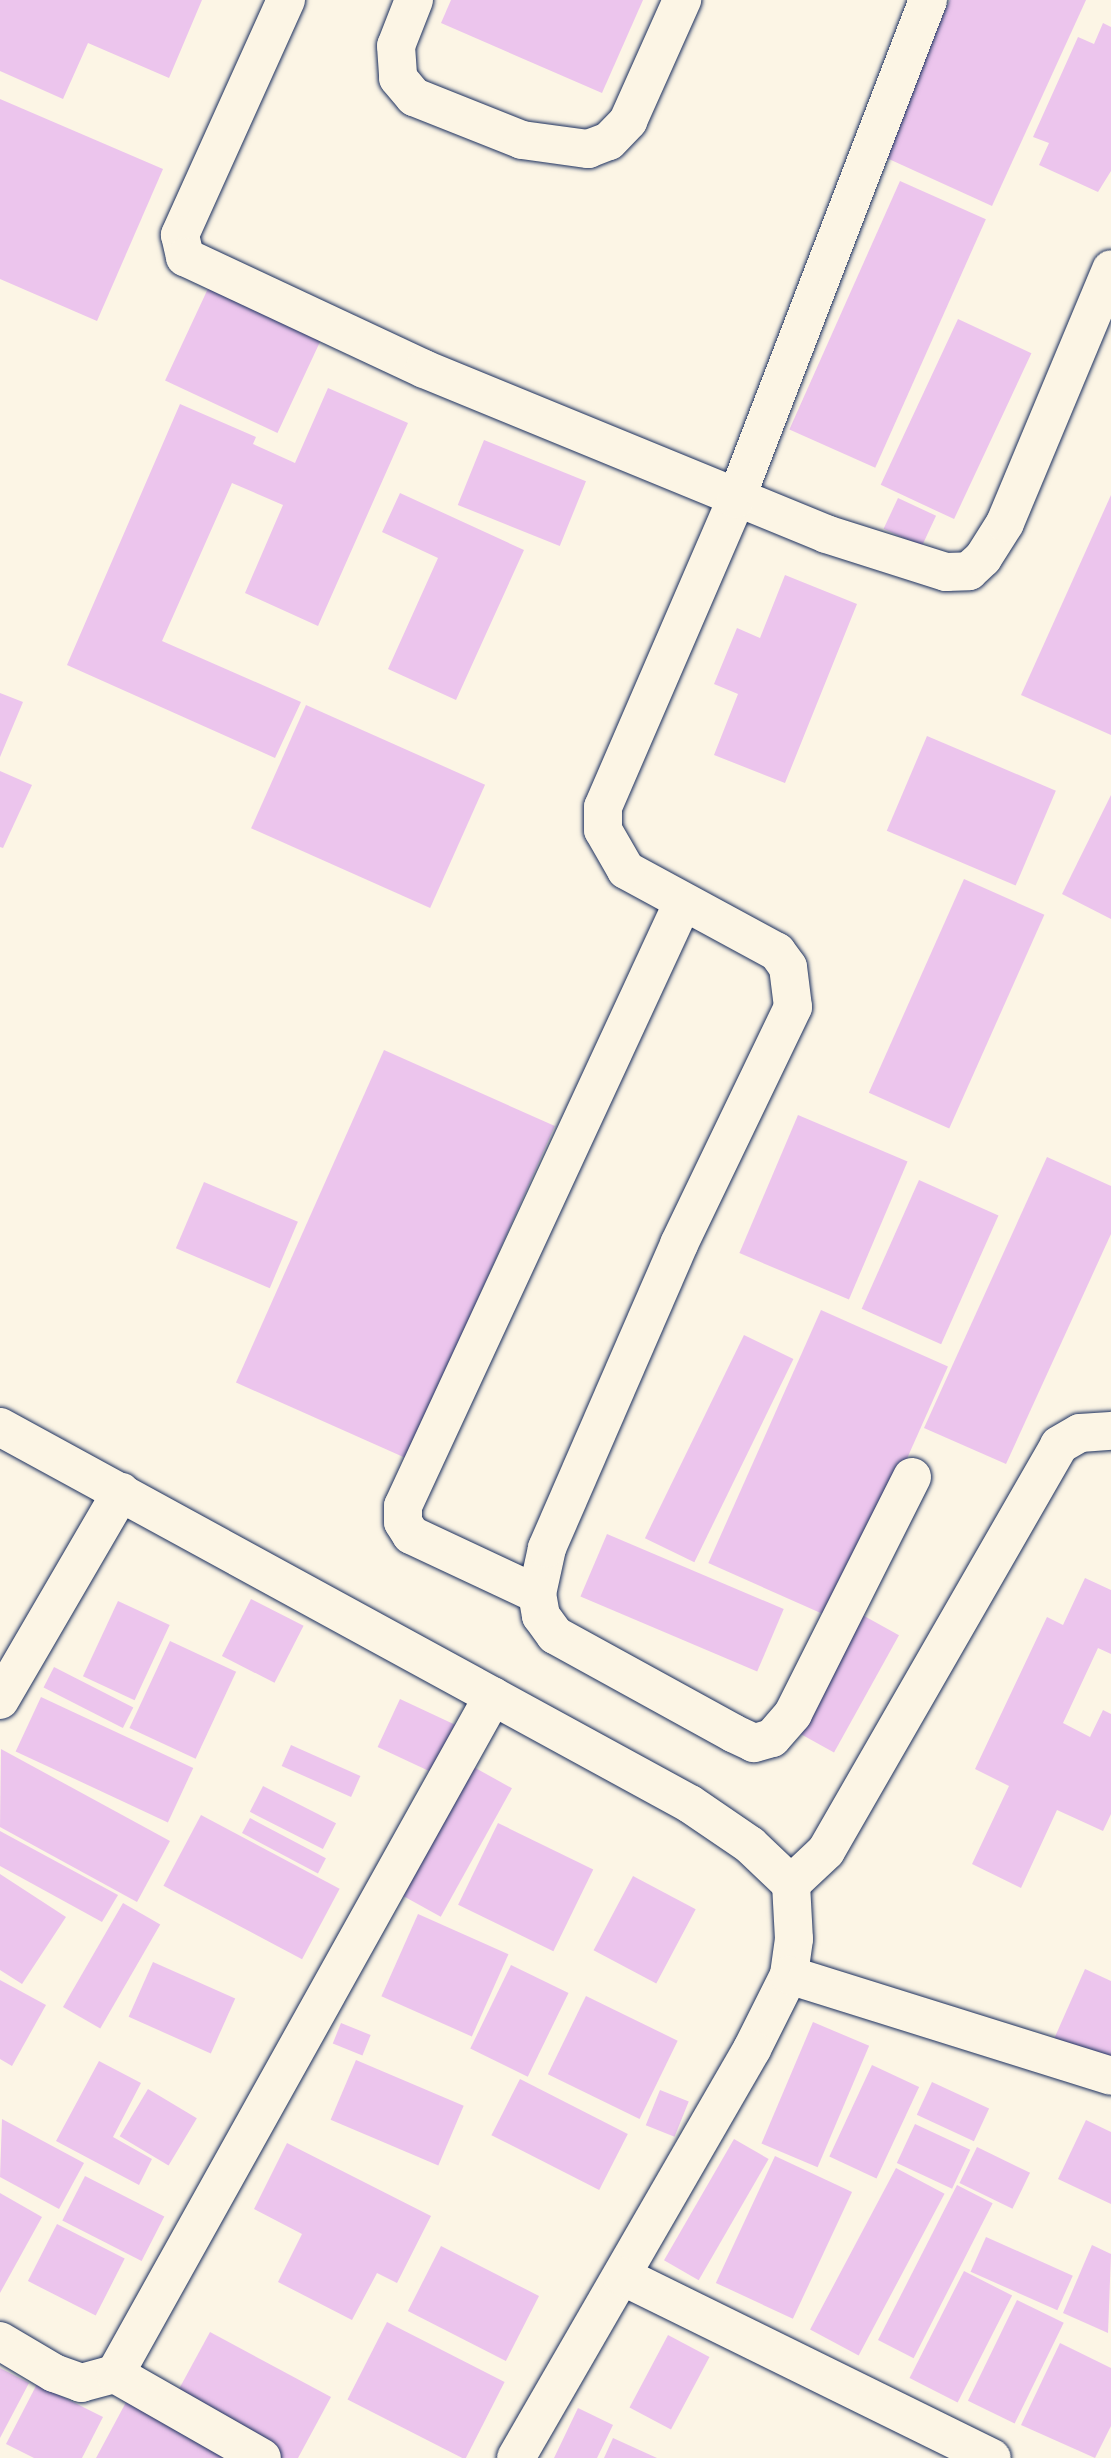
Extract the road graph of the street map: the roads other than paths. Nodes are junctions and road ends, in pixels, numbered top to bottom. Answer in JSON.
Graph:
{"nodes":[{"id":1,"x":286,"y":0,"type":"edge"},
{"id":2,"x":414,"y":0,"type":"edge"},
{"id":3,"x":682,"y":0,"type":"edge"},
{"id":4,"x":928,"y":0,"type":"edge"},
{"id":5,"x":1111,"y":269,"type":"edge"},
{"id":6,"x":736,"y":499,"type":"junction"},
{"id":7,"x":682,"y":904,"type":"junction"},
{"id":8,"x":0,"y":1427,"type":"edge"},
{"id":9,"x":1111,"y":1431,"type":"edge"},
{"id":10,"x":912,"y":1477,"type":"dead end"},
{"id":11,"x":121,"y":1492,"type":"junction"},
{"id":12,"x":537,"y":1594,"type":"junction"},
{"id":13,"x":493,"y":1696,"type":"junction"},
{"id":14,"x":0,"y":1700,"type":"edge"},
{"id":15,"x":791,"y":1884,"type":"junction"},
{"id":16,"x":789,"y":1975,"type":"junction"},
{"id":17,"x":1111,"y":2076,"type":"edge"},
{"id":18,"x":622,"y":2276,"type":"junction"},
{"id":19,"x":0,"y":2341,"type":"edge"},
{"id":20,"x":115,"y":2374,"type":"junction"},
{"id":21,"x":262,"y":2458,"type":"edge"},
{"id":22,"x":516,"y":2458,"type":"edge"},
{"id":23,"x":992,"y":2458,"type":"edge"}],
"edges":[{"from":1,"to":6,"type":"street"},
{"from":2,"to":3,"type":"street"},
{"from":4,"to":6,"type":"street"},
{"from":5,"to":6,"type":"street"},
{"from":6,"to":7,"type":"street"},
{"from":7,"to":12,"type":"street"},
{"from":7,"to":12,"type":"street"},
{"from":8,"to":11,"type":"street"},
{"from":9,"to":15,"type":"street"},
{"from":10,"to":12,"type":"street"},
{"from":11,"to":13,"type":"street"},
{"from":11,"to":14,"type":"street"},
{"from":13,"to":15,"type":"street"},
{"from":13,"to":20,"type":"street"},
{"from":15,"to":16,"type":"street"},
{"from":16,"to":17,"type":"street"},
{"from":16,"to":18,"type":"street"},
{"from":18,"to":22,"type":"street"},
{"from":18,"to":23,"type":"street"},
{"from":19,"to":20,"type":"street"},
{"from":20,"to":21,"type":"street"}]}
